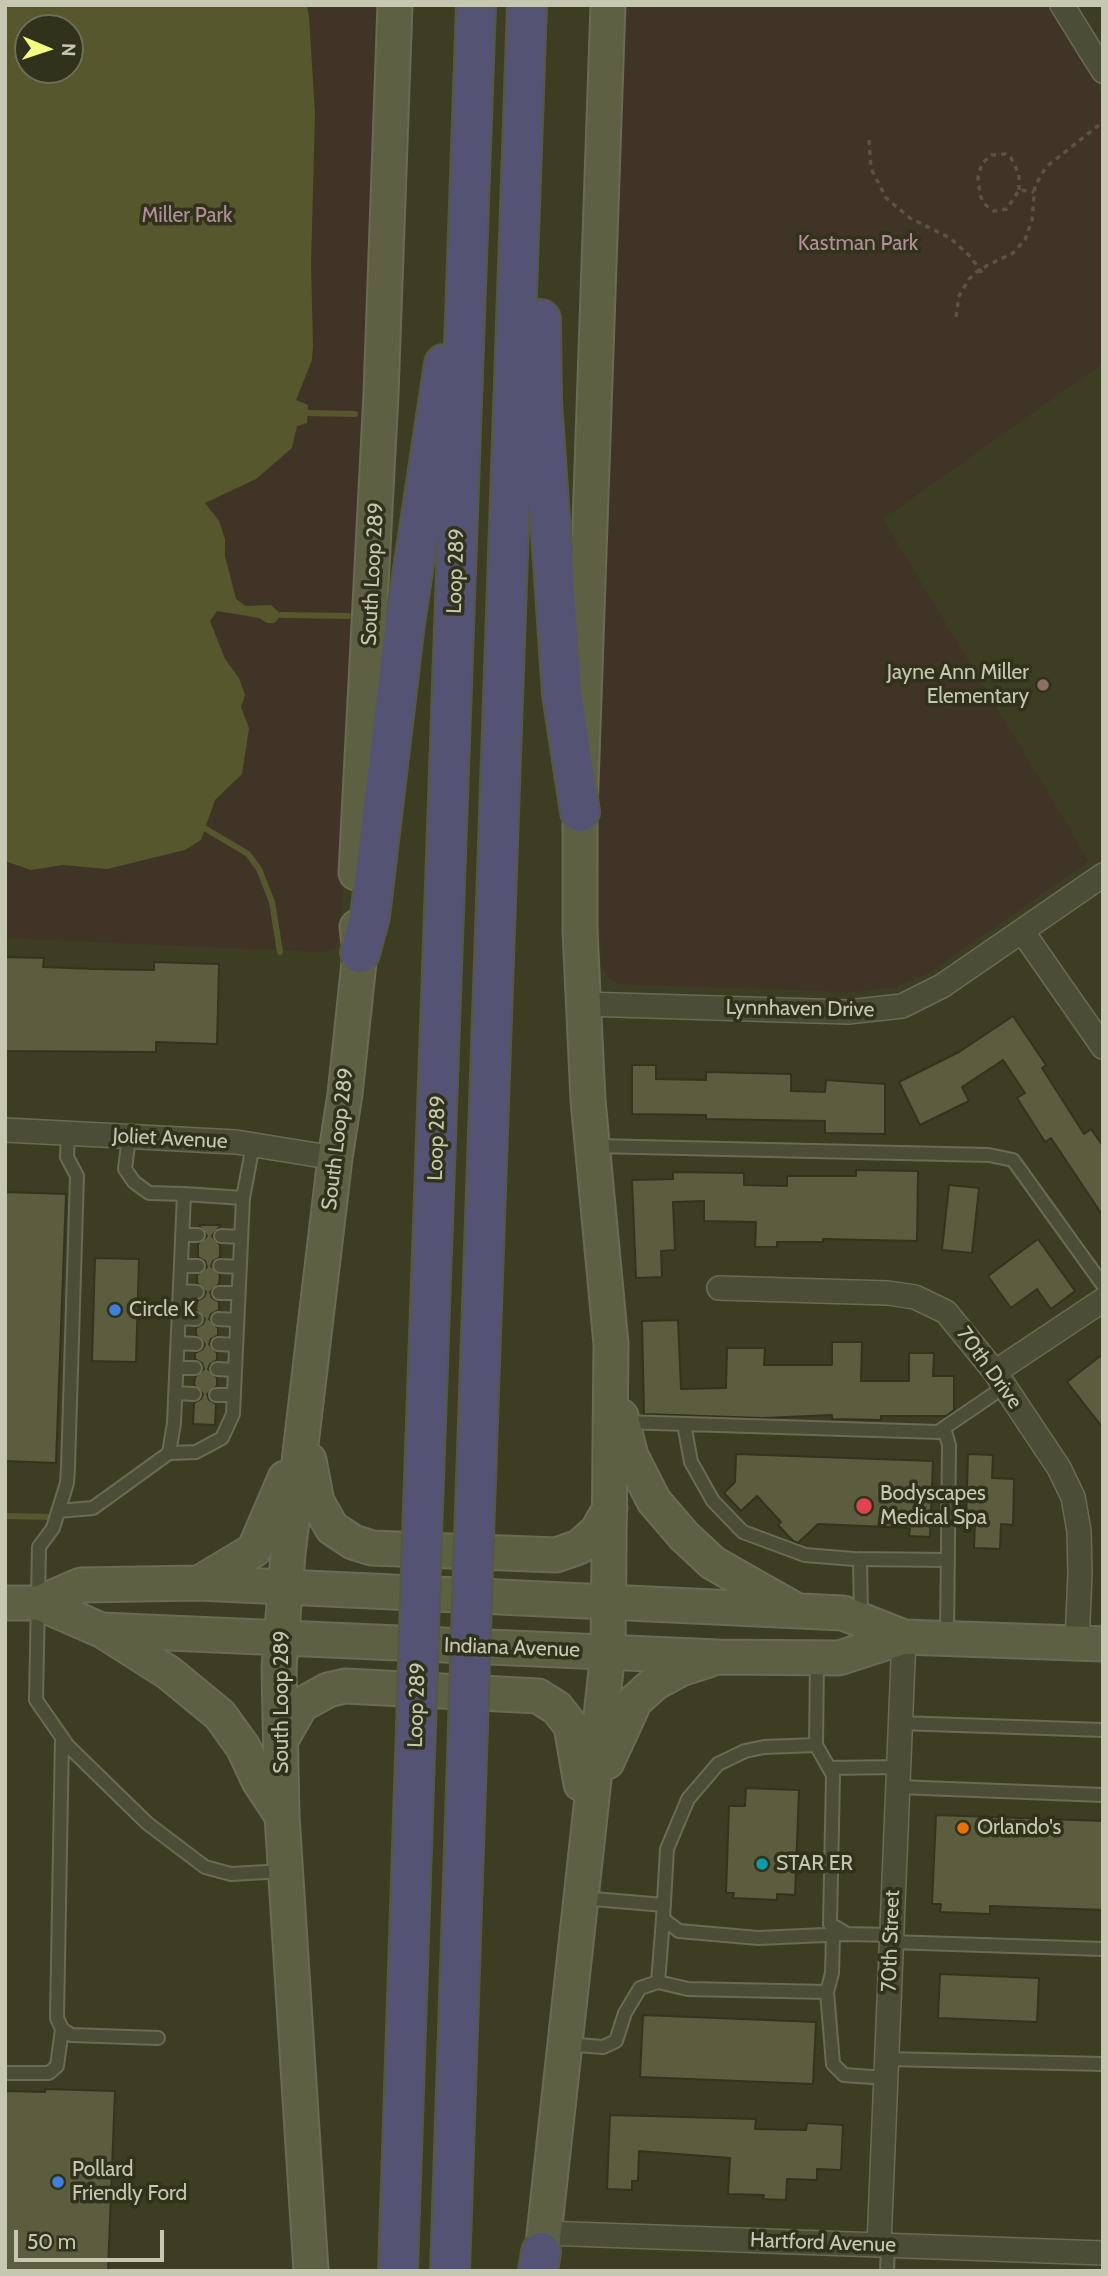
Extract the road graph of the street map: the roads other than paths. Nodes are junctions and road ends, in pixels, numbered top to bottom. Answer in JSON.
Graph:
{"nodes":[{"id":1,"x":395,"y":5,"type":"edge"},
{"id":2,"x":476,"y":5,"type":"edge"},
{"id":3,"x":529,"y":5,"type":"edge"},
{"id":4,"x":608,"y":5,"type":"edge"},
{"id":5,"x":1062,"y":5,"type":"edge"},
{"id":6,"x":1103,"y":71,"type":"edge"},
{"id":7,"x":469,"y":224,"type":"junction"},
{"id":8,"x":580,"y":812,"type":"junction"},
{"id":9,"x":1103,"y":875,"type":"edge"},
{"id":10,"x":1021,"y":931,"type":"junction"},
{"id":11,"x":360,"y":953,"type":"junction"},
{"id":12,"x":583,"y":1004,"type":"junction"},
{"id":13,"x":1103,"y":1047,"type":"edge"},
{"id":14,"x":5,"y":1130,"type":"edge"},
{"id":15,"x":68,"y":1133,"type":"junction"},
{"id":16,"x":129,"y":1137,"type":"junction"},
{"id":17,"x":253,"y":1145,"type":"junction"},
{"id":18,"x":592,"y":1146,"type":"junction"},
{"id":19,"x":335,"y":1158,"type":"junction"},
{"id":20,"x":184,"y":1194,"type":"junction"},
{"id":21,"x":243,"y":1198,"type":"junction"},
{"id":22,"x":182,"y":1235,"type":"junction"},
{"id":23,"x":198,"y":1235,"type":"dead end"},
{"id":24,"x":220,"y":1236,"type":"dead end"},
{"id":25,"x":241,"y":1237,"type":"junction"},
{"id":26,"x":181,"y":1266,"type":"junction"},
{"id":27,"x":198,"y":1266,"type":"dead end"},
{"id":28,"x":220,"y":1266,"type":"dead end"},
{"id":29,"x":240,"y":1267,"type":"junction"},
{"id":30,"x":1103,"y":1285,"type":"edge"},
{"id":31,"x":719,"y":1288,"type":"dead end"},
{"id":32,"x":180,"y":1291,"type":"junction"},
{"id":33,"x":197,"y":1292,"type":"dead end"},
{"id":34,"x":219,"y":1293,"type":"dead end"},
{"id":35,"x":238,"y":1293,"type":"junction"},
{"id":36,"x":1103,"y":1300,"type":"edge"},
{"id":37,"x":179,"y":1318,"type":"junction"},
{"id":38,"x":196,"y":1319,"type":"dead end"},
{"id":39,"x":218,"y":1319,"type":"dead end"},
{"id":40,"x":237,"y":1320,"type":"junction"},
{"id":41,"x":178,"y":1343,"type":"junction"},
{"id":42,"x":196,"y":1343,"type":"dead end"},
{"id":43,"x":218,"y":1344,"type":"dead end"},
{"id":44,"x":611,"y":1344,"type":"junction"},
{"id":45,"x":236,"y":1345,"type":"junction"},
{"id":46,"x":177,"y":1368,"type":"junction"},
{"id":47,"x":195,"y":1368,"type":"dead end"},
{"id":48,"x":217,"y":1369,"type":"dead end"},
{"id":49,"x":235,"y":1370,"type":"junction"},
{"id":50,"x":1000,"y":1379,"type":"junction"},
{"id":51,"x":176,"y":1393,"type":"junction"},
{"id":52,"x":194,"y":1394,"type":"dead end"},
{"id":53,"x":216,"y":1395,"type":"dead end"},
{"id":54,"x":233,"y":1395,"type":"junction"},
{"id":55,"x":622,"y":1422,"type":"junction"},
{"id":56,"x":684,"y":1424,"type":"junction"},
{"id":57,"x":944,"y":1428,"type":"junction"},
{"id":58,"x":303,"y":1434,"type":"junction"},
{"id":59,"x":169,"y":1453,"type":"junction"},
{"id":60,"x":610,"y":1508,"type":"junction"},
{"id":61,"x":58,"y":1511,"type":"junction"},
{"id":62,"x":859,"y":1559,"type":"junction"},
{"id":63,"x":948,"y":1560,"type":"junction"},
{"id":64,"x":199,"y":1583,"type":"junction"},
{"id":65,"x":285,"y":1589,"type":"junction"},
{"id":66,"x":5,"y":1602,"type":"edge"},
{"id":67,"x":39,"y":1603,"type":"junction"},
{"id":68,"x":609,"y":1604,"type":"junction"},
{"id":69,"x":799,"y":1612,"type":"junction"},
{"id":70,"x":861,"y":1620,"type":"junction"},
{"id":71,"x":101,"y":1630,"type":"junction"},
{"id":72,"x":904,"y":1637,"type":"junction"},
{"id":73,"x":281,"y":1638,"type":"junction"},
{"id":74,"x":947,"y":1639,"type":"junction"},
{"id":75,"x":1090,"y":1644,"type":"edge"},
{"id":76,"x":608,"y":1651,"type":"junction"},
{"id":77,"x":718,"y":1657,"type":"junction"},
{"id":78,"x":817,"y":1658,"type":"junction"},
{"id":79,"x":900,"y":1723,"type":"junction"},
{"id":80,"x":1103,"y":1730,"type":"edge"},
{"id":81,"x":62,"y":1737,"type":"junction"},
{"id":82,"x":280,"y":1741,"type":"junction"},
{"id":83,"x":816,"y":1745,"type":"junction"},
{"id":84,"x":829,"y":1768,"type":"junction"},
{"id":85,"x":898,"y":1777,"type":"junction"},
{"id":86,"x":1103,"y":1795,"type":"edge"},
{"id":87,"x":282,"y":1816,"type":"junction"},
{"id":88,"x":587,"y":1824,"type":"junction"},
{"id":89,"x":286,"y":1871,"type":"junction"},
{"id":90,"x":579,"y":1897,"type":"junction"},
{"id":91,"x":664,"y":1905,"type":"junction"},
{"id":92,"x":663,"y":1919,"type":"junction"},
{"id":93,"x":840,"y":1934,"type":"junction"},
{"id":94,"x":892,"y":1939,"type":"junction"},
{"id":95,"x":1103,"y":1949,"type":"edge"},
{"id":96,"x":658,"y":1982,"type":"junction"},
{"id":97,"x":827,"y":1992,"type":"junction"},
{"id":98,"x":62,"y":2029,"type":"junction"},
{"id":99,"x":158,"y":2038,"type":"dead end"},
{"id":100,"x":563,"y":2044,"type":"junction"},
{"id":101,"x":1103,"y":2064,"type":"edge"},
{"id":102,"x":886,"y":2069,"type":"junction"},
{"id":103,"x":5,"y":2073,"type":"edge"},
{"id":104,"x":883,"y":2245,"type":"junction"},
{"id":105,"x":1103,"y":2253,"type":"edge"},
{"id":106,"x":541,"y":2257,"type":"edge"},
{"id":107,"x":311,"y":2271,"type":"edge"},
{"id":108,"x":398,"y":2271,"type":"edge"},
{"id":109,"x":450,"y":2271,"type":"edge"},
{"id":110,"x":887,"y":2271,"type":"edge"}],
"edges":[{"from":1,"to":11,"type":"main road","name":"South Loop 289"},
{"from":2,"to":7,"type":"highway","name":"Loop 289"},
{"from":3,"to":8,"type":"highway"},
{"from":3,"to":109,"type":"highway","bridge":true},
{"from":4,"to":8,"type":"main road"},
{"from":5,"to":6,"type":"street"},
{"from":7,"to":11,"type":"highway"},
{"from":7,"to":108,"type":"highway","name":"Loop 289","bridge":true},
{"from":8,"to":12,"type":"main road"},
{"from":9,"to":10,"type":"street","name":"Lynnhaven Drive"},
{"from":10,"to":12,"type":"street","name":"Lynnhaven Drive"},
{"from":10,"to":13,"type":"street"},
{"from":11,"to":19,"type":"main road","name":"South Loop 289"},
{"from":12,"to":18,"type":"main road"},
{"from":14,"to":15,"type":"street","name":"Joliet Avenue"},
{"from":15,"to":16,"type":"street","name":"Joliet Avenue"},
{"from":15,"to":61,"type":"lane"},
{"from":16,"to":17,"type":"street","name":"Joliet Avenue"},
{"from":16,"to":20,"type":"lane"},
{"from":17,"to":19,"type":"street","name":"Joliet Avenue"},
{"from":17,"to":21,"type":"lane"},
{"from":18,"to":30,"type":"lane"},
{"from":18,"to":44,"type":"main road"},
{"from":19,"to":58,"type":"main road","name":"South Loop 289"},
{"from":20,"to":21,"type":"lane"},
{"from":20,"to":22,"type":"lane"},
{"from":21,"to":25,"type":"lane"},
{"from":22,"to":23,"type":"lane"},
{"from":22,"to":26,"type":"lane"},
{"from":24,"to":25,"type":"lane"},
{"from":25,"to":29,"type":"lane"},
{"from":26,"to":27,"type":"lane"},
{"from":26,"to":32,"type":"lane"},
{"from":28,"to":29,"type":"lane"},
{"from":29,"to":35,"type":"lane"},
{"from":31,"to":50,"type":"street","name":"70th Drive"},
{"from":32,"to":33,"type":"lane"},
{"from":32,"to":37,"type":"lane"},
{"from":34,"to":35,"type":"lane"},
{"from":35,"to":40,"type":"lane"},
{"from":36,"to":50,"type":"street"},
{"from":37,"to":38,"type":"lane"},
{"from":37,"to":41,"type":"lane"},
{"from":39,"to":40,"type":"lane"},
{"from":40,"to":45,"type":"lane"},
{"from":41,"to":42,"type":"lane"},
{"from":41,"to":46,"type":"lane"},
{"from":43,"to":45,"type":"lane"},
{"from":44,"to":55,"type":"main road"},
{"from":44,"to":60,"type":"main road"},
{"from":45,"to":49,"type":"lane"},
{"from":46,"to":47,"type":"lane"},
{"from":46,"to":51,"type":"lane"},
{"from":48,"to":49,"type":"lane"},
{"from":49,"to":54,"type":"lane"},
{"from":50,"to":57,"type":"lane"},
{"from":50,"to":75,"type":"street","name":"70th Drive"},
{"from":51,"to":52,"type":"lane"},
{"from":51,"to":59,"type":"lane"},
{"from":53,"to":54,"type":"lane"},
{"from":54,"to":59,"type":"lane"},
{"from":55,"to":56,"type":"lane"},
{"from":55,"to":69,"type":"main road"},
{"from":56,"to":57,"type":"lane"},
{"from":56,"to":62,"type":"lane"},
{"from":57,"to":63,"type":"lane"},
{"from":58,"to":60,"type":"main road"},
{"from":58,"to":64,"type":"main road"},
{"from":58,"to":65,"type":"main road","name":"South Loop 289"},
{"from":59,"to":61,"type":"lane"},
{"from":60,"to":68,"type":"main road"},
{"from":61,"to":67,"type":"lane"},
{"from":62,"to":63,"type":"lane"},
{"from":62,"to":70,"type":"lane"},
{"from":63,"to":74,"type":"lane"},
{"from":64,"to":65,"type":"main road","name":"Indiana Avenue"},
{"from":64,"to":67,"type":"main road","name":"Indiana Avenue"},
{"from":65,"to":68,"type":"main road","name":"Indiana Avenue"},
{"from":65,"to":73,"type":"main road","name":"South Loop 289"},
{"from":66,"to":67,"type":"main road","name":"Indiana Avenue"},
{"from":67,"to":71,"type":"main road","name":"Indiana Avenue"},
{"from":67,"to":81,"type":"lane"},
{"from":68,"to":69,"type":"main road","name":"Indiana Avenue"},
{"from":68,"to":76,"type":"main road"},
{"from":69,"to":70,"type":"main road","name":"Indiana Avenue"},
{"from":70,"to":72,"type":"main road","name":"Indiana Avenue"},
{"from":71,"to":73,"type":"main road","name":"Indiana Avenue"},
{"from":71,"to":87,"type":"main road"},
{"from":72,"to":74,"type":"main road","name":"Indiana Avenue"},
{"from":72,"to":78,"type":"main road","name":"Indiana Avenue"},
{"from":72,"to":79,"type":"street","name":"70th Street"},
{"from":73,"to":76,"type":"main road","name":"Indiana Avenue"},
{"from":73,"to":82,"type":"main road","name":"South Loop 289"},
{"from":74,"to":75,"type":"main road","name":"Indiana Avenue"},
{"from":76,"to":77,"type":"main road","name":"Indiana Avenue"},
{"from":76,"to":88,"type":"main road"},
{"from":77,"to":78,"type":"main road","name":"Indiana Avenue"},
{"from":77,"to":88,"type":"main road"},
{"from":78,"to":83,"type":"lane"},
{"from":79,"to":80,"type":"lane"},
{"from":79,"to":85,"type":"street","name":"70th Street"},
{"from":81,"to":89,"type":"lane"},
{"from":81,"to":98,"type":"lane"},
{"from":82,"to":87,"type":"main road","name":"South Loop 289"},
{"from":82,"to":88,"type":"main road"},
{"from":83,"to":84,"type":"lane"},
{"from":83,"to":91,"type":"lane"},
{"from":84,"to":85,"type":"lane"},
{"from":84,"to":93,"type":"lane"},
{"from":85,"to":86,"type":"lane"},
{"from":85,"to":94,"type":"street","name":"70th Street"},
{"from":87,"to":89,"type":"main road","name":"South Loop 289"},
{"from":88,"to":90,"type":"main road"},
{"from":89,"to":107,"type":"main road","name":"South Loop 289"},
{"from":90,"to":91,"type":"lane"},
{"from":90,"to":100,"type":"main road"},
{"from":91,"to":92,"type":"lane"},
{"from":92,"to":93,"type":"lane"},
{"from":92,"to":96,"type":"lane"},
{"from":93,"to":94,"type":"lane"},
{"from":93,"to":97,"type":"lane"},
{"from":94,"to":95,"type":"lane"},
{"from":94,"to":102,"type":"street","name":"70th Street"},
{"from":96,"to":97,"type":"lane"},
{"from":96,"to":100,"type":"lane"},
{"from":97,"to":102,"type":"lane"},
{"from":98,"to":99,"type":"lane"},
{"from":98,"to":103,"type":"lane"},
{"from":100,"to":106,"type":"main road"},
{"from":101,"to":102,"type":"lane"},
{"from":102,"to":104,"type":"street","name":"70th Street"},
{"from":104,"to":105,"type":"street","name":"Hartford Avenue"},
{"from":104,"to":106,"type":"street","name":"Hartford Avenue"},
{"from":104,"to":110,"type":"lane"}]}
